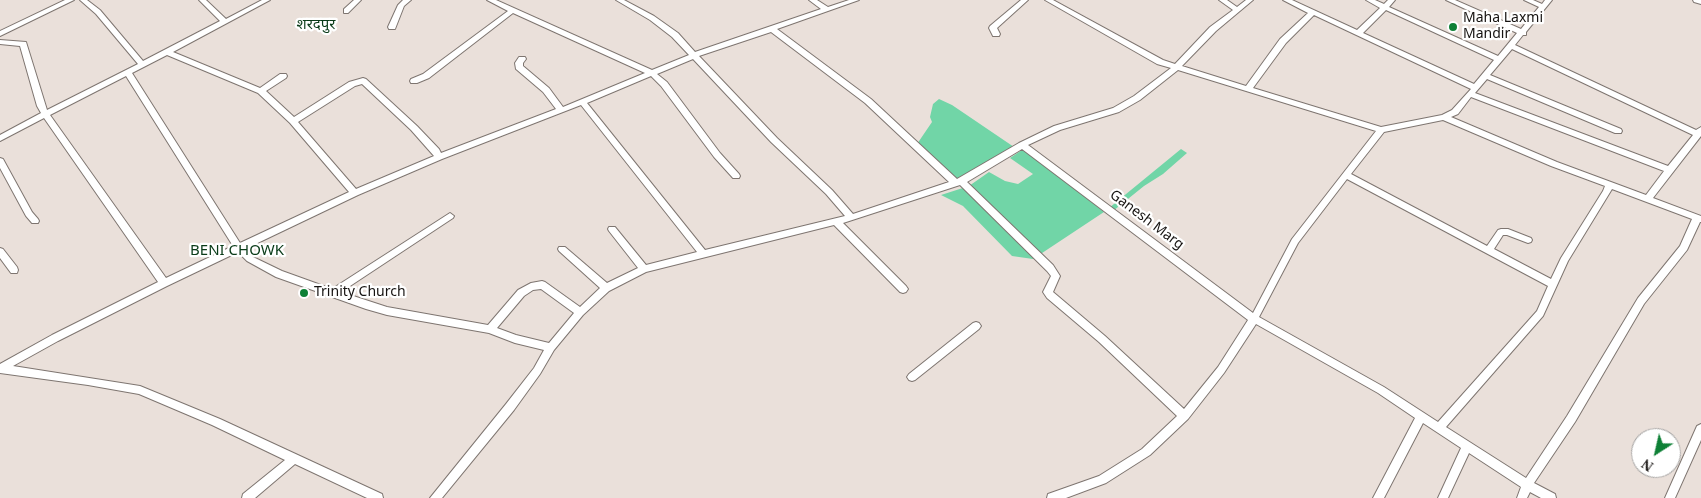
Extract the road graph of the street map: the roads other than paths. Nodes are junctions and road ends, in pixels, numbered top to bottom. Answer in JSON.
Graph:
{"nodes":[{"id":1,"x":71,"y":0,"type":"edge"},
{"id":2,"x":83,"y":0,"type":"edge"},
{"id":3,"x":202,"y":0,"type":"edge"},
{"id":4,"x":267,"y":0,"type":"edge"},
{"id":5,"x":358,"y":0,"type":"edge"},
{"id":6,"x":408,"y":0,"type":"edge"},
{"id":7,"x":490,"y":0,"type":"edge"},
{"id":8,"x":619,"y":0,"type":"edge"},
{"id":9,"x":812,"y":0,"type":"edge"},
{"id":10,"x":856,"y":0,"type":"edge"},
{"id":11,"x":1025,"y":0,"type":"edge"},
{"id":12,"x":1048,"y":0,"type":"edge"},
{"id":13,"x":1222,"y":0,"type":"edge"},
{"id":14,"x":1250,"y":0,"type":"edge"},
{"id":15,"x":1286,"y":0,"type":"edge"},
{"id":16,"x":1369,"y":0,"type":"edge"},
{"id":17,"x":1392,"y":0,"type":"edge"},
{"id":18,"x":1449,"y":0,"type":"edge"},
{"id":19,"x":1527,"y":0,"type":"edge"},
{"id":20,"x":1549,"y":0,"type":"edge"},
{"id":21,"x":1696,"y":0,"type":"edge"},
{"id":22,"x":1701,"y":2,"type":"edge"},
{"id":23,"x":1385,"y":7,"type":"junction"},
{"id":24,"x":1544,"y":7,"type":"junction"},
{"id":25,"x":513,"y":10,"type":"junction"},
{"id":26,"x":827,"y":10,"type":"junction"},
{"id":27,"x":1237,"y":10,"type":"junction"},
{"id":28,"x":346,"y":11,"type":"dead end"},
{"id":29,"x":1314,"y":12,"type":"junction"},
{"id":30,"x":225,"y":22,"type":"junction"},
{"id":31,"x":392,"y":26,"type":"dead end"},
{"id":32,"x":772,"y":29,"type":"junction"},
{"id":33,"x":1358,"y":33,"type":"junction"},
{"id":34,"x":1523,"y":33,"type":"junction"},
{"id":35,"x":0,"y":34,"type":"edge"},
{"id":36,"x":996,"y":34,"type":"dead end"},
{"id":37,"x":0,"y":42,"type":"edge"},
{"id":38,"x":1512,"y":46,"type":"junction"},
{"id":39,"x":167,"y":52,"type":"junction"},
{"id":40,"x":696,"y":55,"type":"junction"},
{"id":41,"x":522,"y":59,"type":"dead end"},
{"id":42,"x":1500,"y":60,"type":"junction"},
{"id":43,"x":142,"y":64,"type":"junction"},
{"id":44,"x":1178,"y":67,"type":"junction"},
{"id":45,"x":127,"y":72,"type":"junction"},
{"id":46,"x":652,"y":73,"type":"junction"},
{"id":47,"x":283,"y":76,"type":"dead end"},
{"id":48,"x":1486,"y":76,"type":"junction"},
{"id":49,"x":414,"y":81,"type":"dead end"},
{"id":50,"x":1248,"y":89,"type":"junction"},
{"id":51,"x":262,"y":91,"type":"junction"},
{"id":52,"x":1473,"y":91,"type":"junction"},
{"id":53,"x":582,"y":102,"type":"junction"},
{"id":54,"x":561,"y":110,"type":"junction"},
{"id":55,"x":46,"y":115,"type":"junction"},
{"id":56,"x":1444,"y":117,"type":"junction"},
{"id":57,"x":293,"y":122,"type":"junction"},
{"id":58,"x":1381,"y":130,"type":"junction"},
{"id":59,"x":1618,"y":131,"type":"dead end"},
{"id":60,"x":1699,"y":132,"type":"edge"},
{"id":61,"x":0,"y":138,"type":"edge"},
{"id":62,"x":1022,"y":145,"type":"junction"},
{"id":63,"x":439,"y":157,"type":"junction"},
{"id":64,"x":0,"y":161,"type":"edge"},
{"id":65,"x":1670,"y":170,"type":"junction"},
{"id":66,"x":1346,"y":175,"type":"junction"},
{"id":67,"x":736,"y":176,"type":"dead end"},
{"id":68,"x":958,"y":182,"type":"junction"},
{"id":69,"x":1610,"y":185,"type":"junction"},
{"id":70,"x":354,"y":193,"type":"junction"},
{"id":71,"x":1647,"y":199,"type":"junction"},
{"id":72,"x":450,"y":216,"type":"dead end"},
{"id":73,"x":851,"y":218,"type":"junction"},
{"id":74,"x":1699,"y":219,"type":"edge"},
{"id":75,"x":35,"y":221,"type":"dead end"},
{"id":76,"x":836,"y":222,"type":"junction"},
{"id":77,"x":612,"y":229,"type":"dead end"},
{"id":78,"x":1528,"y":240,"type":"dead end"},
{"id":79,"x":239,"y":248,"type":"junction"},
{"id":80,"x":562,"y":249,"type":"dead end"},
{"id":81,"x":1489,"y":250,"type":"junction"},
{"id":82,"x":0,"y":251,"type":"edge"},
{"id":83,"x":703,"y":254,"type":"junction"},
{"id":84,"x":644,"y":269,"type":"junction"},
{"id":85,"x":14,"y":270,"type":"dead end"},
{"id":86,"x":164,"y":283,"type":"junction"},
{"id":87,"x":1552,"y":284,"type":"junction"},
{"id":88,"x":606,"y":288,"type":"junction"},
{"id":89,"x":902,"y":289,"type":"dead end"},
{"id":90,"x":333,"y":293,"type":"junction"},
{"id":91,"x":580,"y":312,"type":"junction"},
{"id":92,"x":1254,"y":319,"type":"junction"},
{"id":93,"x":976,"y":326,"type":"dead end"},
{"id":94,"x":490,"y":329,"type":"junction"},
{"id":95,"x":550,"y":347,"type":"junction"},
{"id":96,"x":0,"y":369,"type":"edge"},
{"id":97,"x":912,"y":377,"type":"dead end"},
{"id":98,"x":1184,"y":416,"type":"junction"},
{"id":99,"x":1421,"y":416,"type":"junction"},
{"id":100,"x":1439,"y":428,"type":"junction"},
{"id":101,"x":1701,"y":429,"type":"edge"},
{"id":102,"x":1467,"y":446,"type":"junction"},
{"id":103,"x":294,"y":459,"type":"junction"},
{"id":104,"x":1526,"y":485,"type":"junction"},
{"id":105,"x":248,"y":498,"type":"edge"},
{"id":106,"x":378,"y":498,"type":"edge"},
{"id":107,"x":435,"y":498,"type":"edge"},
{"id":108,"x":1052,"y":498,"type":"edge"},
{"id":109,"x":1378,"y":498,"type":"edge"},
{"id":110,"x":1443,"y":498,"type":"edge"},
{"id":111,"x":1522,"y":498,"type":"edge"},
{"id":112,"x":1551,"y":498,"type":"edge"},
{"id":113,"x":1670,"y":498,"type":"edge"}],
"edges":[{"from":1,"to":35,"type":"street"},
{"from":2,"to":43,"type":"street"},
{"from":3,"to":30,"type":"street"},
{"from":4,"to":30,"type":"street"},
{"from":5,"to":28,"type":"street"},
{"from":6,"to":31,"type":"street"},
{"from":7,"to":25,"type":"street"},
{"from":8,"to":40,"type":"street"},
{"from":9,"to":26,"type":"street"},
{"from":10,"to":26,"type":"street"},
{"from":11,"to":36,"type":"street"},
{"from":12,"to":44,"type":"street"},
{"from":13,"to":27,"type":"street"},
{"from":14,"to":27,"type":"street"},
{"from":15,"to":29,"type":"street"},
{"from":16,"to":23,"type":"street"},
{"from":17,"to":23,"type":"street"},
{"from":18,"to":34,"type":"street"},
{"from":19,"to":24,"type":"street"},
{"from":20,"to":24,"type":"street"},
{"from":21,"to":22,"type":"street"},
{"from":23,"to":33,"type":"street"},
{"from":23,"to":42,"type":"street"},
{"from":24,"to":34,"type":"street"},
{"from":25,"to":46,"type":"street"},
{"from":25,"to":49,"type":"street"},
{"from":26,"to":32,"type":"street"},
{"from":27,"to":44,"type":"street"},
{"from":29,"to":33,"type":"street"},
{"from":29,"to":50,"type":"street"},
{"from":30,"to":39,"type":"street"},
{"from":32,"to":40,"type":"street"},
{"from":32,"to":68,"type":"street"},
{"from":33,"to":52,"type":"street"},
{"from":34,"to":38,"type":"street"},
{"from":37,"to":55,"type":"street"},
{"from":38,"to":42,"type":"street"},
{"from":38,"to":60,"type":"street"},
{"from":39,"to":43,"type":"street"},
{"from":39,"to":51,"type":"street"},
{"from":40,"to":46,"type":"street"},
{"from":40,"to":73,"type":"street"},
{"from":41,"to":54,"type":"street"},
{"from":42,"to":48,"type":"street"},
{"from":43,"to":45,"type":"street"},
{"from":44,"to":50,"type":"street"},
{"from":44,"to":62,"type":"street"},
{"from":45,"to":55,"type":"street"},
{"from":45,"to":79,"type":"street"},
{"from":46,"to":53,"type":"street"},
{"from":46,"to":67,"type":"street"},
{"from":47,"to":51,"type":"street"},
{"from":48,"to":52,"type":"street"},
{"from":48,"to":59,"type":"street"},
{"from":50,"to":58,"type":"street"},
{"from":51,"to":57,"type":"street"},
{"from":52,"to":56,"type":"street"},
{"from":52,"to":65,"type":"street"},
{"from":53,"to":54,"type":"street"},
{"from":53,"to":83,"type":"street"},
{"from":54,"to":63,"type":"street"},
{"from":55,"to":61,"type":"street"},
{"from":55,"to":86,"type":"street"},
{"from":56,"to":58,"type":"street"},
{"from":56,"to":69,"type":"street"},
{"from":57,"to":63,"type":"street"},
{"from":57,"to":70,"type":"street"},
{"from":58,"to":66,"type":"street"},
{"from":60,"to":65,"type":"street"},
{"from":62,"to":68,"type":"street"},
{"from":62,"to":92,"type":"street","name":"Ganesh Marg"},
{"from":63,"to":70,"type":"street"},
{"from":64,"to":75,"type":"street"},
{"from":65,"to":71,"type":"street"},
{"from":66,"to":81,"type":"street"},
{"from":66,"to":92,"type":"street"},
{"from":68,"to":73,"type":"street"},
{"from":68,"to":98,"type":"street"},
{"from":69,"to":71,"type":"street"},
{"from":69,"to":87,"type":"street"},
{"from":70,"to":79,"type":"street"},
{"from":71,"to":74,"type":"street"},
{"from":72,"to":90,"type":"street"},
{"from":73,"to":76,"type":"street"},
{"from":74,"to":104,"type":"street"},
{"from":76,"to":83,"type":"street"},
{"from":76,"to":89,"type":"street"},
{"from":77,"to":84,"type":"street"},
{"from":78,"to":81,"type":"street"},
{"from":79,"to":86,"type":"street"},
{"from":79,"to":90,"type":"street"},
{"from":80,"to":88,"type":"street"},
{"from":81,"to":87,"type":"street"},
{"from":82,"to":85,"type":"street"},
{"from":83,"to":84,"type":"street"},
{"from":84,"to":88,"type":"street"},
{"from":86,"to":96,"type":"street"},
{"from":87,"to":100,"type":"street"},
{"from":88,"to":91,"type":"street"},
{"from":90,"to":94,"type":"street"},
{"from":91,"to":94,"type":"street"},
{"from":91,"to":95,"type":"street"},
{"from":92,"to":98,"type":"street"},
{"from":92,"to":99,"type":"street","name":"Ganesh Marg"},
{"from":93,"to":97,"type":"street"},
{"from":94,"to":95,"type":"street"},
{"from":95,"to":107,"type":"street"},
{"from":96,"to":103,"type":"street"},
{"from":98,"to":108,"type":"street"},
{"from":99,"to":100,"type":"street","name":"Ganesh Marg"},
{"from":99,"to":109,"type":"street"},
{"from":100,"to":102,"type":"street","name":"Ganesh Marg"},
{"from":101,"to":113,"type":"street"},
{"from":102,"to":104,"type":"street","name":"Ganesh Marg"},
{"from":102,"to":110,"type":"street"},
{"from":103,"to":105,"type":"street"},
{"from":103,"to":106,"type":"street"},
{"from":104,"to":111,"type":"street"},
{"from":104,"to":112,"type":"street","name":"Ganesh Marg"}]}
